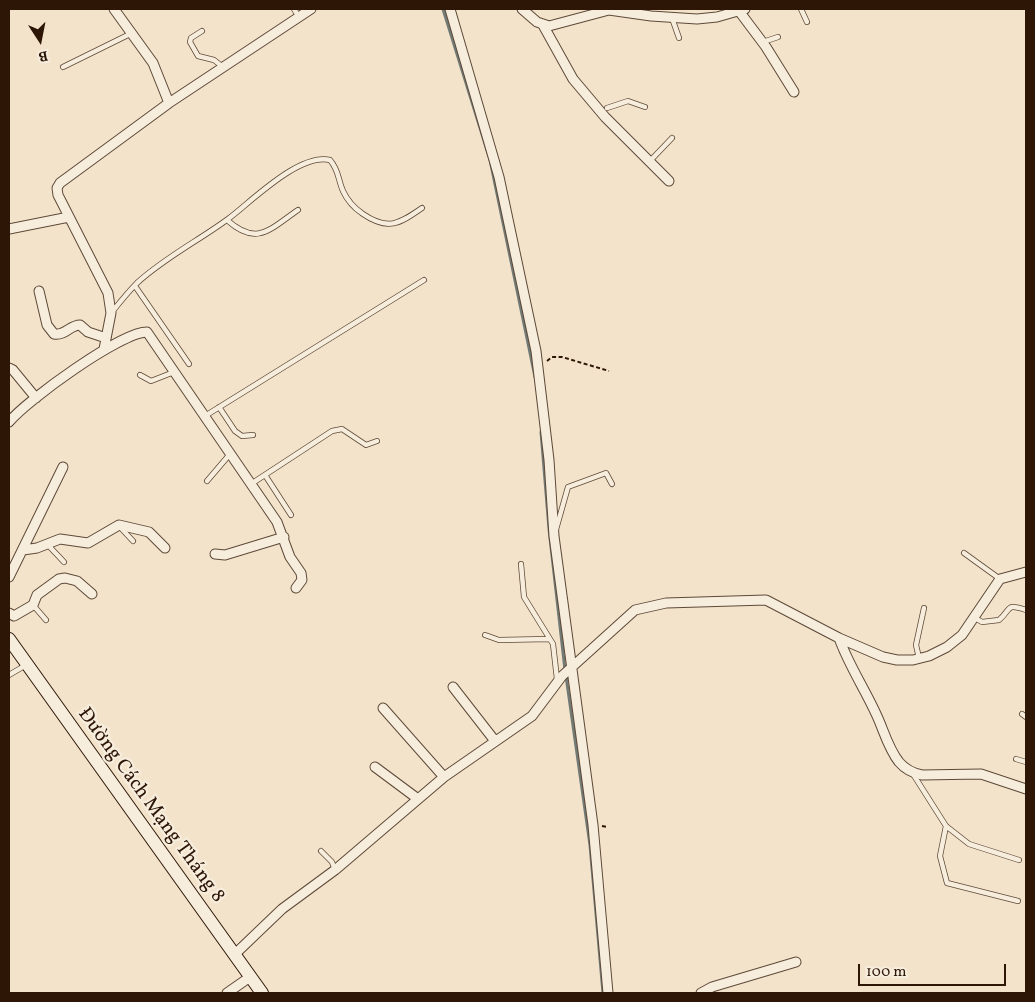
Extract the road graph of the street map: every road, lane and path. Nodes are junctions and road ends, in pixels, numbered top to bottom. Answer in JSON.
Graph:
{"nodes":[{"id":1,"x":114,"y":9,"type":"edge"},
{"id":2,"x":294,"y":9,"type":"edge"},
{"id":3,"x":312,"y":9,"type":"edge"},
{"id":4,"x":450,"y":9,"type":"edge"},
{"id":5,"x":522,"y":9,"type":"edge"},
{"id":6,"x":616,"y":9,"type":"edge"},
{"id":7,"x":801,"y":9,"type":"edge"},
{"id":8,"x":742,"y":10,"type":"edge"},
{"id":9,"x":299,"y":17,"type":"junction"},
{"id":10,"x":672,"y":18,"type":"junction"},
{"id":11,"x":807,"y":22,"type":"dead end"},
{"id":12,"x":543,"y":25,"type":"junction"},
{"id":13,"x":202,"y":31,"type":"dead end"},
{"id":14,"x":132,"y":33,"type":"junction"},
{"id":15,"x":778,"y":37,"type":"dead end"},
{"id":16,"x":679,"y":38,"type":"dead end"},
{"id":17,"x":762,"y":42,"type":"junction"},
{"id":18,"x":63,"y":67,"type":"dead end"},
{"id":19,"x":224,"y":68,"type":"junction"},
{"id":20,"x":794,"y":92,"type":"dead end"},
{"id":21,"x":169,"y":103,"type":"junction"},
{"id":22,"x":645,"y":108,"type":"dead end"},
{"id":23,"x":604,"y":109,"type":"junction"},
{"id":24,"x":672,"y":138,"type":"dead end"},
{"id":25,"x":650,"y":161,"type":"junction"},
{"id":26,"x":669,"y":181,"type":"dead end"},
{"id":27,"x":422,"y":208,"type":"dead end"},
{"id":28,"x":298,"y":210,"type":"dead end"},
{"id":29,"x":69,"y":217,"type":"junction"},
{"id":30,"x":227,"y":220,"type":"junction"},
{"id":31,"x":9,"y":229,"type":"edge"},
{"id":32,"x":424,"y":280,"type":"dead end"},
{"id":33,"x":135,"y":286,"type":"junction"},
{"id":34,"x":39,"y":291,"type":"dead end"},
{"id":35,"x":111,"y":312,"type":"junction"},
{"id":36,"x":106,"y":338,"type":"junction"},
{"id":37,"x":104,"y":349,"type":"junction"},
{"id":38,"x":189,"y":364,"type":"dead end"},
{"id":39,"x":9,"y":368,"type":"edge"},
{"id":40,"x":609,"y":371,"type":"dead end"},
{"id":41,"x":175,"y":372,"type":"junction"},
{"id":42,"x":140,"y":375,"type":"dead end"},
{"id":43,"x":540,"y":382,"type":"junction"},
{"id":44,"x":36,"y":398,"type":"junction"},
{"id":45,"x":219,"y":407,"type":"junction"},
{"id":46,"x":205,"y":416,"type":"junction"},
{"id":47,"x":9,"y":422,"type":"edge"},
{"id":48,"x":253,"y":435,"type":"dead end"},
{"id":49,"x":377,"y":441,"type":"dead end"},
{"id":50,"x":230,"y":454,"type":"junction"},
{"id":51,"x":63,"y":467,"type":"dead end"},
{"id":52,"x":265,"y":475,"type":"junction"},
{"id":53,"x":207,"y":481,"type":"dead end"},
{"id":54,"x":251,"y":484,"type":"junction"},
{"id":55,"x":612,"y":484,"type":"dead end"},
{"id":56,"x":291,"y":516,"type":"dead end"},
{"id":57,"x":119,"y":526,"type":"junction"},
{"id":58,"x":554,"y":536,"type":"junction"},
{"id":59,"x":284,"y":537,"type":"junction"},
{"id":60,"x":133,"y":541,"type":"dead end"},
{"id":61,"x":47,"y":544,"type":"junction"},
{"id":62,"x":165,"y":548,"type":"dead end"},
{"id":63,"x":23,"y":550,"type":"junction"},
{"id":64,"x":964,"y":553,"type":"dead end"},
{"id":65,"x":215,"y":554,"type":"dead end"},
{"id":66,"x":64,"y":562,"type":"dead end"},
{"id":67,"x":521,"y":564,"type":"dead end"},
{"id":68,"x":1026,"y":572,"type":"edge"},
{"id":69,"x":9,"y":577,"type":"edge"},
{"id":70,"x":1000,"y":579,"type":"junction"},
{"id":71,"x":296,"y":588,"type":"dead end"},
{"id":72,"x":92,"y":594,"type":"dead end"},
{"id":73,"x":33,"y":605,"type":"junction"},
{"id":74,"x":924,"y":608,"type":"dead end"},
{"id":75,"x":1026,"y":610,"type":"edge"},
{"id":76,"x":9,"y":613,"type":"edge"},
{"id":77,"x":975,"y":618,"type":"junction"},
{"id":78,"x":46,"y":620,"type":"dead end"},
{"id":79,"x":485,"y":634,"type":"dead end"},
{"id":80,"x":839,"y":638,"type":"junction"},
{"id":81,"x":9,"y":639,"type":"edge"},
{"id":82,"x":549,"y":639,"type":"junction"},
{"id":83,"x":920,"y":658,"type":"junction"},
{"id":84,"x":26,"y":665,"type":"junction"},
{"id":85,"x":565,"y":674,"type":"junction"},
{"id":86,"x":9,"y":675,"type":"edge"},
{"id":87,"x":453,"y":687,"type":"dead end"},
{"id":88,"x":383,"y":708,"type":"dead end"},
{"id":89,"x":495,"y":741,"type":"junction"},
{"id":90,"x":1016,"y":759,"type":"dead end"},
{"id":91,"x":1026,"y":762,"type":"edge"},
{"id":92,"x":375,"y":767,"type":"dead end"},
{"id":93,"x":912,"y":773,"type":"junction"},
{"id":94,"x":444,"y":776,"type":"junction"},
{"id":95,"x":1026,"y":788,"type":"edge"},
{"id":96,"x":418,"y":799,"type":"junction"},
{"id":97,"x":946,"y":826,"type":"junction"},
{"id":98,"x":321,"y":851,"type":"dead end"},
{"id":99,"x":1019,"y":860,"type":"dead end"},
{"id":100,"x":335,"y":870,"type":"junction"},
{"id":101,"x":1018,"y":901,"type":"dead end"},
{"id":102,"x":234,"y":956,"type":"junction"},
{"id":103,"x":796,"y":962,"type":"dead end"},
{"id":104,"x":250,"y":978,"type":"junction"},
{"id":105,"x":227,"y":993,"type":"edge"},
{"id":106,"x":262,"y":993,"type":"edge"},
{"id":107,"x":608,"y":993,"type":"edge"},
{"id":108,"x":701,"y":993,"type":"edge"}],
"edges":[{"from":1,"to":14,"type":"street"},
{"from":2,"to":9,"type":"lane"},
{"from":3,"to":9,"type":"street"},
{"from":4,"to":43,"type":"street"},
{"from":5,"to":12,"type":"street"},
{"from":6,"to":10,"type":"street"},
{"from":6,"to":12,"type":"street"},
{"from":7,"to":11,"type":"lane"},
{"from":8,"to":10,"type":"street"},
{"from":8,"to":17,"type":"street"},
{"from":9,"to":19,"type":"street"},
{"from":10,"to":16,"type":"lane"},
{"from":12,"to":23,"type":"street"},
{"from":13,"to":19,"type":"lane"},
{"from":14,"to":18,"type":"lane"},
{"from":14,"to":21,"type":"street"},
{"from":15,"to":17,"type":"lane"},
{"from":17,"to":20,"type":"street"},
{"from":19,"to":21,"type":"street"},
{"from":21,"to":29,"type":"street"},
{"from":22,"to":23,"type":"lane"},
{"from":23,"to":25,"type":"street"},
{"from":24,"to":25,"type":"lane"},
{"from":25,"to":26,"type":"street"},
{"from":27,"to":30,"type":"lane"},
{"from":28,"to":30,"type":"lane"},
{"from":29,"to":31,"type":"street"},
{"from":29,"to":35,"type":"street"},
{"from":30,"to":33,"type":"lane"},
{"from":32,"to":45,"type":"lane"},
{"from":33,"to":35,"type":"lane"},
{"from":33,"to":38,"type":"lane"},
{"from":34,"to":36,"type":"street"},
{"from":35,"to":36,"type":"street"},
{"from":36,"to":37,"type":"street"},
{"from":37,"to":41,"type":"street"},
{"from":37,"to":44,"type":"street"},
{"from":39,"to":44,"type":"street"},
{"from":40,"to":43,"type":"path"},
{"from":41,"to":42,"type":"lane"},
{"from":41,"to":46,"type":"street"},
{"from":43,"to":58,"type":"street"},
{"from":44,"to":47,"type":"street"},
{"from":45,"to":46,"type":"lane"},
{"from":45,"to":48,"type":"lane"},
{"from":46,"to":50,"type":"street"},
{"from":49,"to":52,"type":"lane"},
{"from":50,"to":53,"type":"lane"},
{"from":50,"to":54,"type":"street"},
{"from":51,"to":63,"type":"street"},
{"from":52,"to":54,"type":"lane"},
{"from":52,"to":56,"type":"lane"},
{"from":54,"to":59,"type":"street"},
{"from":55,"to":58,"type":"lane"},
{"from":57,"to":60,"type":"lane"},
{"from":57,"to":61,"type":"street"},
{"from":57,"to":62,"type":"street"},
{"from":58,"to":85,"type":"street"},
{"from":59,"to":65,"type":"street"},
{"from":59,"to":71,"type":"street"},
{"from":61,"to":63,"type":"street"},
{"from":61,"to":66,"type":"lane"},
{"from":63,"to":69,"type":"street"},
{"from":64,"to":70,"type":"lane"},
{"from":67,"to":82,"type":"lane"},
{"from":68,"to":70,"type":"street"},
{"from":70,"to":77,"type":"street"},
{"from":72,"to":73,"type":"street"},
{"from":73,"to":76,"type":"street"},
{"from":73,"to":78,"type":"lane"},
{"from":74,"to":83,"type":"lane"},
{"from":75,"to":77,"type":"lane"},
{"from":77,"to":83,"type":"street"},
{"from":79,"to":82,"type":"lane"},
{"from":80,"to":83,"type":"street"},
{"from":80,"to":85,"type":"street"},
{"from":80,"to":93,"type":"street"},
{"from":81,"to":84,"type":"street","name":"Đường Cách Mạng Tháng 8"},
{"from":82,"to":85,"type":"lane"},
{"from":84,"to":86,"type":"lane"},
{"from":84,"to":102,"type":"street","name":"Đường Cách Mạng Tháng 8"},
{"from":85,"to":89,"type":"street"},
{"from":85,"to":107,"type":"street"},
{"from":87,"to":89,"type":"street"},
{"from":88,"to":94,"type":"street"},
{"from":89,"to":94,"type":"street"},
{"from":90,"to":91,"type":"lane"},
{"from":92,"to":96,"type":"street"},
{"from":93,"to":95,"type":"street"},
{"from":93,"to":97,"type":"lane"},
{"from":94,"to":96,"type":"street"},
{"from":96,"to":100,"type":"street"},
{"from":97,"to":99,"type":"lane"},
{"from":97,"to":101,"type":"lane"},
{"from":98,"to":100,"type":"lane"},
{"from":100,"to":102,"type":"street"},
{"from":102,"to":104,"type":"street","name":"Đường Cách Mạng Tháng 8"},
{"from":103,"to":108,"type":"street"},
{"from":104,"to":105,"type":"street"},
{"from":104,"to":106,"type":"street","name":"Đường Cách Mạng Tháng 8"}]}
